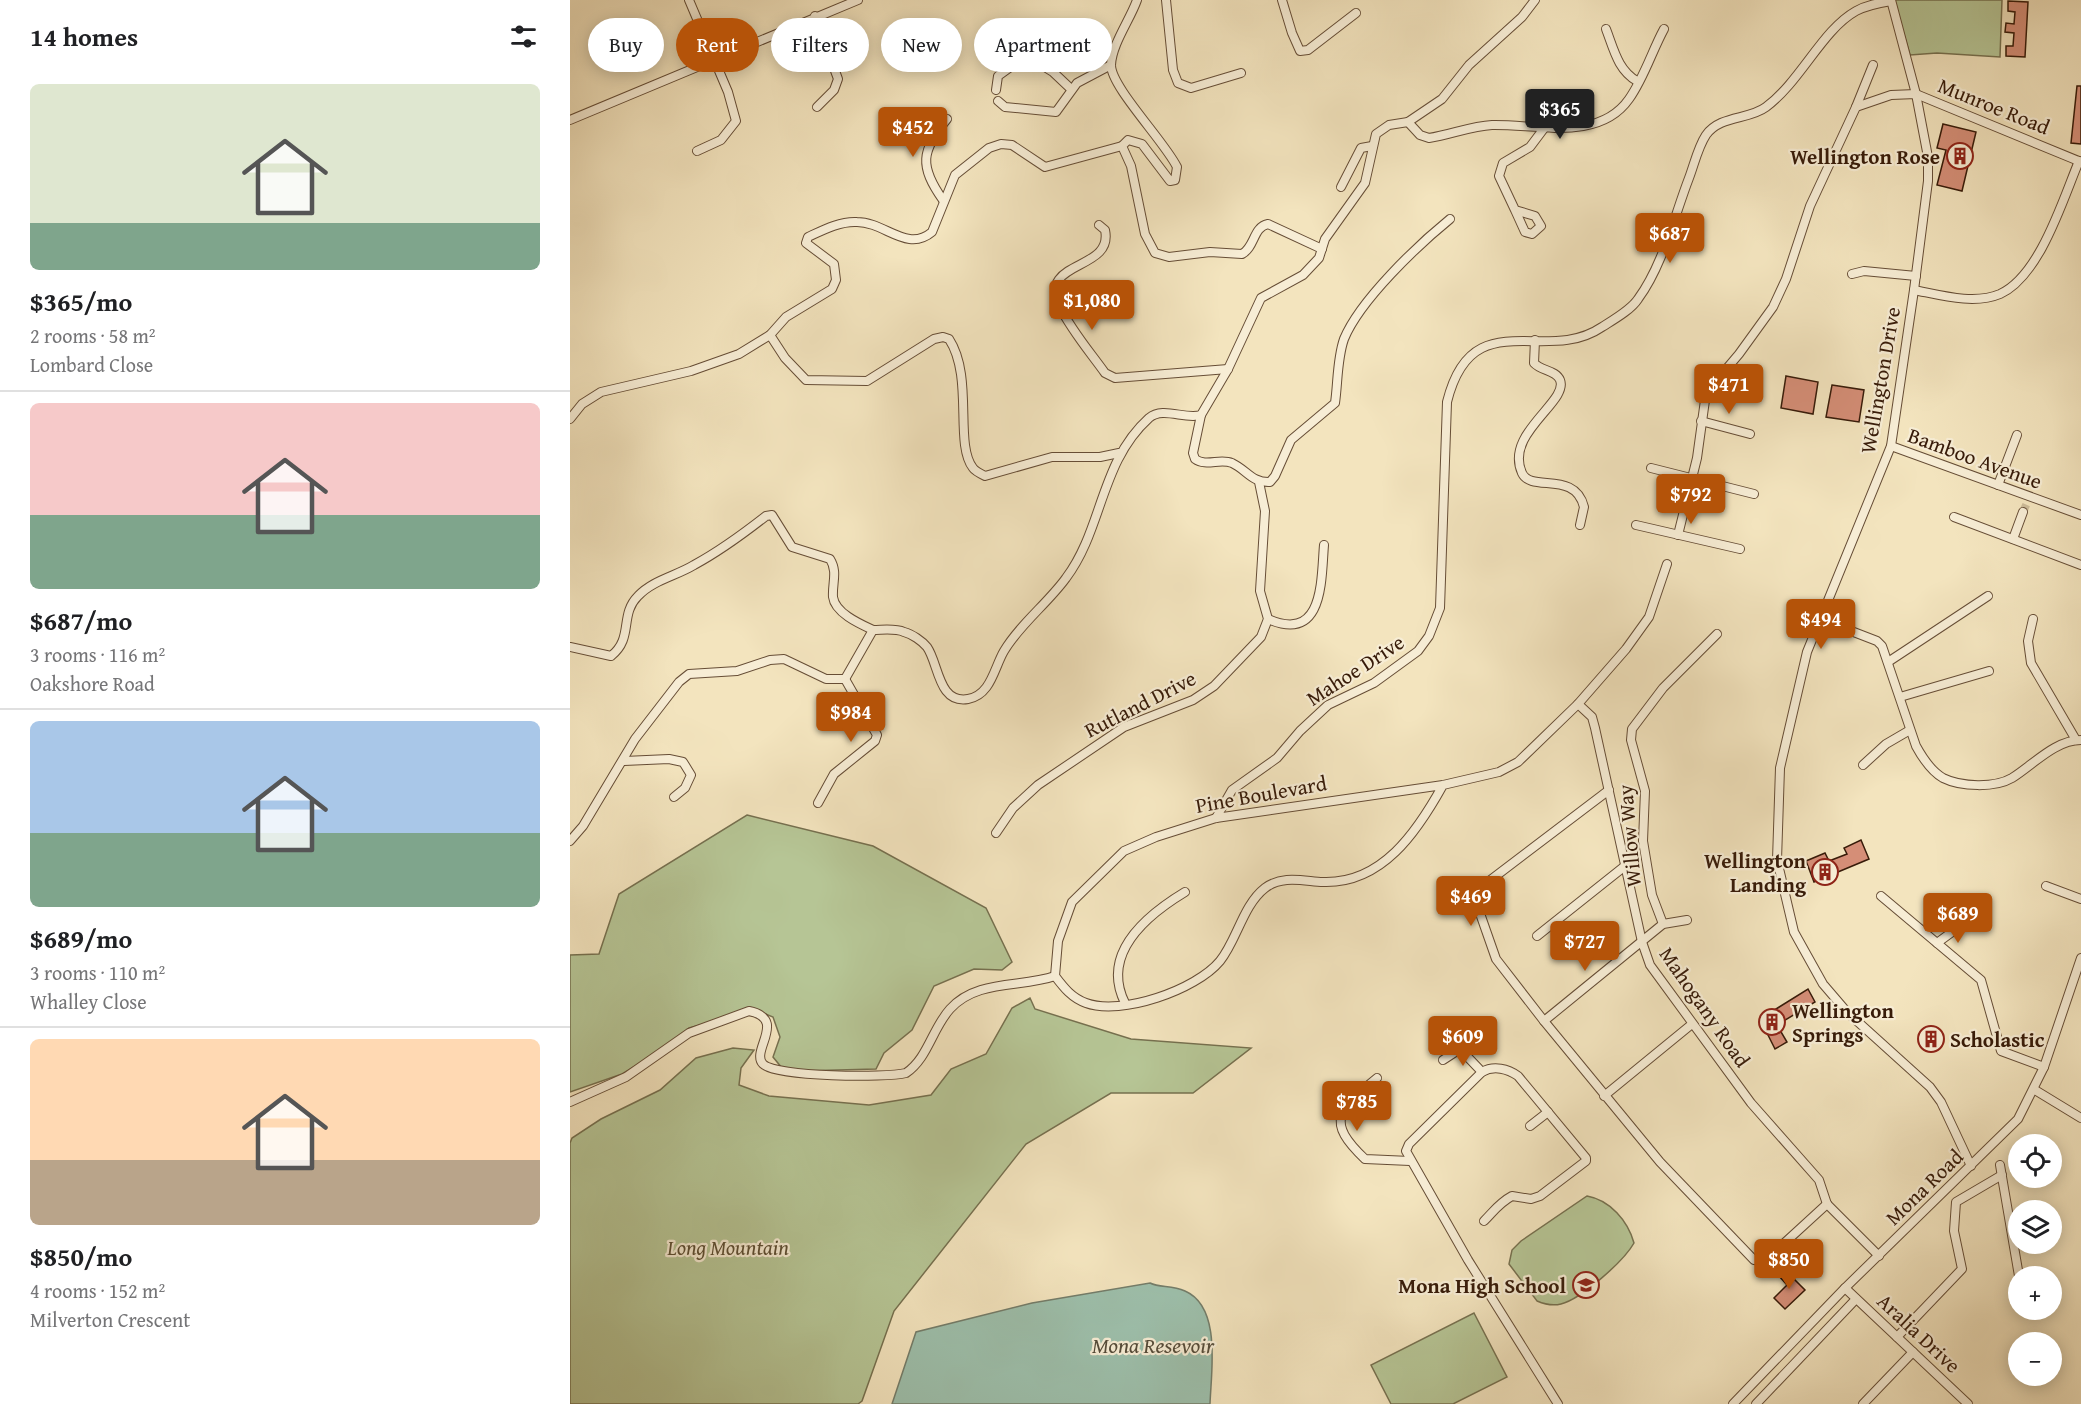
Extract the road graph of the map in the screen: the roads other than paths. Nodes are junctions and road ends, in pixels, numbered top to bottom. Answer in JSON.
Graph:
{"nodes":[{"id":1,"x":689,"y":0,"type":"edge"},
{"id":2,"x":858,"y":0,"type":"edge"},
{"id":3,"x":1137,"y":0,"type":"edge"},
{"id":4,"x":1166,"y":0,"type":"edge"},
{"id":5,"x":1282,"y":0,"type":"edge"},
{"id":6,"x":1535,"y":0,"type":"edge"},
{"id":7,"x":1891,"y":1,"type":"edge"},
{"id":8,"x":1356,"y":14,"type":"dead end"},
{"id":9,"x":815,"y":16,"type":"junction"},
{"id":10,"x":696,"y":18,"type":"edge"},
{"id":11,"x":1606,"y":29,"type":"dead end"},
{"id":12,"x":1664,"y":29,"type":"dead end"},
{"id":13,"x":759,"y":39,"type":"edge"},
{"id":14,"x":1112,"y":62,"type":"edge"},
{"id":15,"x":1873,"y":65,"type":"dead end"},
{"id":16,"x":1112,"y":69,"type":"edge"},
{"id":17,"x":681,"y":72,"type":"edge"},
{"id":18,"x":718,"y":72,"type":"edge"},
{"id":19,"x":1099,"y":72,"type":"edge"},
{"id":20,"x":1241,"y":73,"type":"dead end"},
{"id":21,"x":1638,"y":81,"type":"junction"},
{"id":22,"x":1071,"y":89,"type":"junction"},
{"id":23,"x":996,"y":90,"type":"dead end"},
{"id":24,"x":1916,"y":94,"type":"junction"},
{"id":25,"x":998,"y":101,"type":"dead end"},
{"id":26,"x":817,"y":107,"type":"dead end"},
{"id":27,"x":1856,"y":107,"type":"junction"},
{"id":28,"x":947,"y":119,"type":"dead end"},
{"id":29,"x":570,"y":120,"type":"edge"},
{"id":30,"x":1408,"y":122,"type":"junction"},
{"id":31,"x":1545,"y":127,"type":"junction"},
{"id":32,"x":1122,"y":146,"type":"junction"},
{"id":33,"x":1372,"y":147,"type":"junction"},
{"id":34,"x":697,"y":151,"type":"dead end"},
{"id":35,"x":2080,"y":162,"type":"edge"},
{"id":36,"x":1341,"y":187,"type":"dead end"},
{"id":37,"x":943,"y":200,"type":"junction"},
{"id":38,"x":1515,"y":210,"type":"dead end"},
{"id":39,"x":1450,"y":219,"type":"dead end"},
{"id":40,"x":1099,"y":225,"type":"dead end"},
{"id":41,"x":1323,"y":249,"type":"junction"},
{"id":42,"x":1852,"y":274,"type":"dead end"},
{"id":43,"x":1916,"y":276,"type":"junction"},
{"id":44,"x":1914,"y":290,"type":"junction"},
{"id":45,"x":770,"y":335,"type":"junction"},
{"id":46,"x":1535,"y":340,"type":"junction"},
{"id":47,"x":1228,"y":369,"type":"junction"},
{"id":48,"x":1201,"y":415,"type":"junction"},
{"id":49,"x":570,"y":419,"type":"edge"},
{"id":50,"x":1701,"y":421,"type":"junction"},
{"id":51,"x":1750,"y":434,"type":"dead end"},
{"id":52,"x":2017,"y":435,"type":"dead end"},
{"id":53,"x":1892,"y":446,"type":"junction"},
{"id":54,"x":1119,"y":453,"type":"junction"},
{"id":55,"x":1651,"y":468,"type":"dead end"},
{"id":56,"x":1692,"y":479,"type":"junction"},
{"id":57,"x":1259,"y":482,"type":"junction"},
{"id":58,"x":1998,"y":485,"type":"junction"},
{"id":59,"x":1754,"y":494,"type":"dead end"},
{"id":60,"x":2023,"y":512,"type":"tunnel mouth"},
{"id":61,"x":2081,"y":515,"type":"edge"},
{"id":62,"x":1954,"y":517,"type":"dead end"},
{"id":63,"x":1580,"y":525,"type":"dead end"},
{"id":64,"x":1636,"y":525,"type":"dead end"},
{"id":65,"x":1678,"y":535,"type":"junction"},
{"id":66,"x":2013,"y":539,"type":"junction"},
{"id":67,"x":1324,"y":545,"type":"dead end"},
{"id":68,"x":1740,"y":549,"type":"dead end"},
{"id":69,"x":1667,"y":564,"type":"dead end"},
{"id":70,"x":2081,"y":566,"type":"edge"},
{"id":71,"x":1988,"y":596,"type":"dead end"},
{"id":72,"x":1268,"y":619,"type":"junction"},
{"id":73,"x":1820,"y":619,"type":"junction"},
{"id":74,"x":2033,"y":619,"type":"dead end"},
{"id":75,"x":873,"y":630,"type":"junction"},
{"id":76,"x":1718,"y":634,"type":"dead end"},
{"id":77,"x":570,"y":647,"type":"edge"},
{"id":78,"x":1888,"y":662,"type":"junction"},
{"id":79,"x":1989,"y":671,"type":"dead end"},
{"id":80,"x":845,"y":679,"type":"junction"},
{"id":81,"x":1900,"y":697,"type":"junction"},
{"id":82,"x":1578,"y":704,"type":"junction"},
{"id":83,"x":1910,"y":730,"type":"junction"},
{"id":84,"x":2078,"y":740,"type":"edge"},
{"id":85,"x":624,"y":761,"type":"junction"},
{"id":86,"x":1863,"y":765,"type":"dead end"},
{"id":87,"x":1443,"y":785,"type":"junction"},
{"id":88,"x":1609,"y":790,"type":"junction"},
{"id":89,"x":674,"y":797,"type":"dead end"},
{"id":90,"x":818,"y":803,"type":"dead end"},
{"id":91,"x":1216,"y":818,"type":"junction"},
{"id":92,"x":996,"y":833,"type":"dead end"},
{"id":93,"x":570,"y":841,"type":"edge"},
{"id":94,"x":1625,"y":866,"type":"junction"},
{"id":95,"x":2046,"y":886,"type":"dead end"},
{"id":96,"x":1185,"y":892,"type":"dead end"},
{"id":97,"x":1881,"y":896,"type":"dead end"},
{"id":98,"x":2081,"y":899,"type":"edge"},
{"id":99,"x":1687,"y":920,"type":"dead end"},
{"id":100,"x":1663,"y":924,"type":"junction"},
{"id":101,"x":1964,"y":924,"type":"dead end"},
{"id":102,"x":1537,"y":936,"type":"dead end"},
{"id":103,"x":1642,"y":942,"type":"junction"},
{"id":104,"x":1937,"y":943,"type":"junction"},
{"id":105,"x":2081,"y":958,"type":"edge"},
{"id":106,"x":1055,"y":976,"type":"junction"},
{"id":107,"x":1125,"y":1003,"type":"junction"},
{"id":108,"x":1544,"y":1021,"type":"junction"},
{"id":109,"x":1692,"y":1024,"type":"junction"},
{"id":110,"x":1443,"y":1060,"type":"dead end"},
{"id":111,"x":2044,"y":1067,"type":"junction"},
{"id":112,"x":1482,"y":1072,"type":"junction"},
{"id":113,"x":1377,"y":1078,"type":"dead end"},
{"id":114,"x":2035,"y":1090,"type":"junction"},
{"id":115,"x":1604,"y":1096,"type":"junction"},
{"id":116,"x":570,"y":1102,"type":"edge"},
{"id":117,"x":1548,"y":1112,"type":"junction"},
{"id":118,"x":2081,"y":1118,"type":"edge"},
{"id":119,"x":1530,"y":1126,"type":"dead end"},
{"id":120,"x":1410,"y":1161,"type":"junction"},
{"id":121,"x":2000,"y":1165,"type":"dead end"},
{"id":122,"x":1971,"y":1166,"type":"junction"},
{"id":123,"x":2002,"y":1175,"type":"junction"},
{"id":124,"x":1827,"y":1204,"type":"junction"},
{"id":125,"x":1484,"y":1221,"type":"dead end"},
{"id":126,"x":1878,"y":1256,"type":"junction"},
{"id":127,"x":2017,"y":1266,"type":"edge"},
{"id":128,"x":1845,"y":1288,"type":"junction"},
{"id":129,"x":1857,"y":1299,"type":"junction"},
{"id":130,"x":1897,"y":1337,"type":"junction"},
{"id":131,"x":1913,"y":1352,"type":"junction"},
{"id":132,"x":1558,"y":1404,"type":"edge"},
{"id":133,"x":1733,"y":1404,"type":"edge"},
{"id":134,"x":1756,"y":1404,"type":"edge"},
{"id":135,"x":1863,"y":1404,"type":"edge"},
{"id":136,"x":1968,"y":1404,"type":"edge"}],
"edges":[{"from":1,"to":10,"type":"street"},
{"from":2,"to":9,"type":"street"},
{"from":3,"to":14,"type":"street"},
{"from":4,"to":20,"type":"street"},
{"from":5,"to":8,"type":"street"},
{"from":6,"to":30,"type":"street"},
{"from":7,"to":24,"type":"street","name":"Munroe Road"},
{"from":7,"to":46,"type":"street","name":"Mahoe Drive"},
{"from":9,"to":13,"type":"street"},
{"from":9,"to":26,"type":"street"},
{"from":11,"to":21,"type":"street"},
{"from":12,"to":21,"type":"street"},
{"from":15,"to":27,"type":"street"},
{"from":16,"to":32,"type":"street"},
{"from":17,"to":29,"type":"street"},
{"from":18,"to":34,"type":"street"},
{"from":19,"to":22,"type":"street"},
{"from":21,"to":31,"type":"street"},
{"from":22,"to":23,"type":"street"},
{"from":22,"to":25,"type":"street"},
{"from":24,"to":27,"type":"street"},
{"from":24,"to":35,"type":"street","name":"Munroe Road"},
{"from":24,"to":43,"type":"street","name":"Wellington Drive"},
{"from":27,"to":50,"type":"street"},
{"from":28,"to":37,"type":"street"},
{"from":30,"to":31,"type":"street"},
{"from":30,"to":33,"type":"street"},
{"from":31,"to":38,"type":"street"},
{"from":32,"to":37,"type":"street"},
{"from":32,"to":41,"type":"street"},
{"from":33,"to":36,"type":"street"},
{"from":33,"to":41,"type":"street"},
{"from":35,"to":44,"type":"street"},
{"from":37,"to":45,"type":"street"},
{"from":39,"to":57,"type":"street"},
{"from":40,"to":47,"type":"street"},
{"from":41,"to":47,"type":"street"},
{"from":42,"to":43,"type":"street"},
{"from":43,"to":44,"type":"street","name":"Wellington Drive"},
{"from":44,"to":53,"type":"street","name":"Wellington Drive"},
{"from":45,"to":49,"type":"street"},
{"from":45,"to":54,"type":"street"},
{"from":46,"to":63,"type":"street"},
{"from":46,"to":91,"type":"street","name":"Mahoe Drive"},
{"from":47,"to":48,"type":"street"},
{"from":48,"to":54,"type":"street"},
{"from":48,"to":57,"type":"street"},
{"from":50,"to":51,"type":"street"},
{"from":50,"to":56,"type":"street"},
{"from":52,"to":58,"type":"street"},
{"from":53,"to":58,"type":"street","name":"Bamboo Avenue"},
{"from":53,"to":73,"type":"street","name":"Wellington Drive"},
{"from":54,"to":75,"type":"street"},
{"from":55,"to":56,"type":"street"},
{"from":56,"to":59,"type":"street"},
{"from":56,"to":65,"type":"street"},
{"from":57,"to":72,"type":"street"},
{"from":58,"to":61,"type":"street","name":"Bamboo Avenue"},
{"from":60,"to":66,"type":"street"},
{"from":62,"to":66,"type":"street"},
{"from":64,"to":65,"type":"street"},
{"from":65,"to":68,"type":"street"},
{"from":66,"to":70,"type":"street"},
{"from":67,"to":72,"type":"street"},
{"from":69,"to":82,"type":"street","name":"Pine Boulevard"},
{"from":71,"to":78,"type":"street"},
{"from":72,"to":92,"type":"street","name":"Rutland Drive"},
{"from":73,"to":78,"type":"street"},
{"from":73,"to":122,"type":"street","name":"Wellington Drive"},
{"from":74,"to":84,"type":"street"},
{"from":75,"to":77,"type":"street"},
{"from":75,"to":80,"type":"street"},
{"from":76,"to":100,"type":"street","name":"Willow Way"},
{"from":78,"to":81,"type":"street"},
{"from":79,"to":81,"type":"street"},
{"from":80,"to":85,"type":"street"},
{"from":80,"to":90,"type":"street"},
{"from":81,"to":83,"type":"street"},
{"from":82,"to":87,"type":"street","name":"Pine Boulevard"},
{"from":82,"to":88,"type":"street","name":"Mahogany Road"},
{"from":83,"to":84,"type":"street"},
{"from":83,"to":86,"type":"street"},
{"from":85,"to":89,"type":"street"},
{"from":85,"to":93,"type":"street"},
{"from":87,"to":91,"type":"street","name":"Pine Boulevard"},
{"from":87,"to":107,"type":"street"},
{"from":88,"to":94,"type":"street","name":"Mahogany Road"},
{"from":88,"to":108,"type":"street"},
{"from":91,"to":106,"type":"street","name":"Pine Boulevard"},
{"from":94,"to":102,"type":"street"},
{"from":94,"to":103,"type":"street","name":"Mahogany Road"},
{"from":95,"to":98,"type":"street"},
{"from":96,"to":107,"type":"street"},
{"from":97,"to":104,"type":"street"},
{"from":99,"to":100,"type":"street"},
{"from":100,"to":103,"type":"street"},
{"from":101,"to":104,"type":"street"},
{"from":103,"to":108,"type":"street"},
{"from":103,"to":109,"type":"street","name":"Mahogany Road"},
{"from":104,"to":111,"type":"street"},
{"from":105,"to":111,"type":"street","name":"Mona Road"},
{"from":106,"to":107,"type":"street"},
{"from":106,"to":116,"type":"street"},
{"from":108,"to":115,"type":"street"},
{"from":109,"to":115,"type":"street"},
{"from":109,"to":124,"type":"street","name":"Mahogany Road"},
{"from":110,"to":112,"type":"street"},
{"from":111,"to":114,"type":"street","name":"Mona Road"},
{"from":112,"to":117,"type":"street"},
{"from":112,"to":120,"type":"street"},
{"from":113,"to":120,"type":"street"},
{"from":114,"to":118,"type":"street"},
{"from":114,"to":122,"type":"street","name":"Mona Road"},
{"from":115,"to":124,"type":"street"},
{"from":117,"to":119,"type":"street"},
{"from":117,"to":125,"type":"street"},
{"from":120,"to":132,"type":"street"},
{"from":121,"to":123,"type":"street"},
{"from":122,"to":126,"type":"street","name":"Mona Road"},
{"from":123,"to":127,"type":"street"},
{"from":123,"to":130,"type":"street"},
{"from":124,"to":126,"type":"street"},
{"from":126,"to":128,"type":"street","name":"Mona Road"},
{"from":128,"to":129,"type":"street","name":"Aralia Drive"},
{"from":128,"to":133,"type":"street","name":"Mona Road"},
{"from":129,"to":130,"type":"street","name":"Aralia Drive"},
{"from":129,"to":134,"type":"street"},
{"from":130,"to":131,"type":"street","name":"Aralia Drive"},
{"from":131,"to":135,"type":"street"},
{"from":131,"to":136,"type":"street","name":"Aralia Drive"}]}
